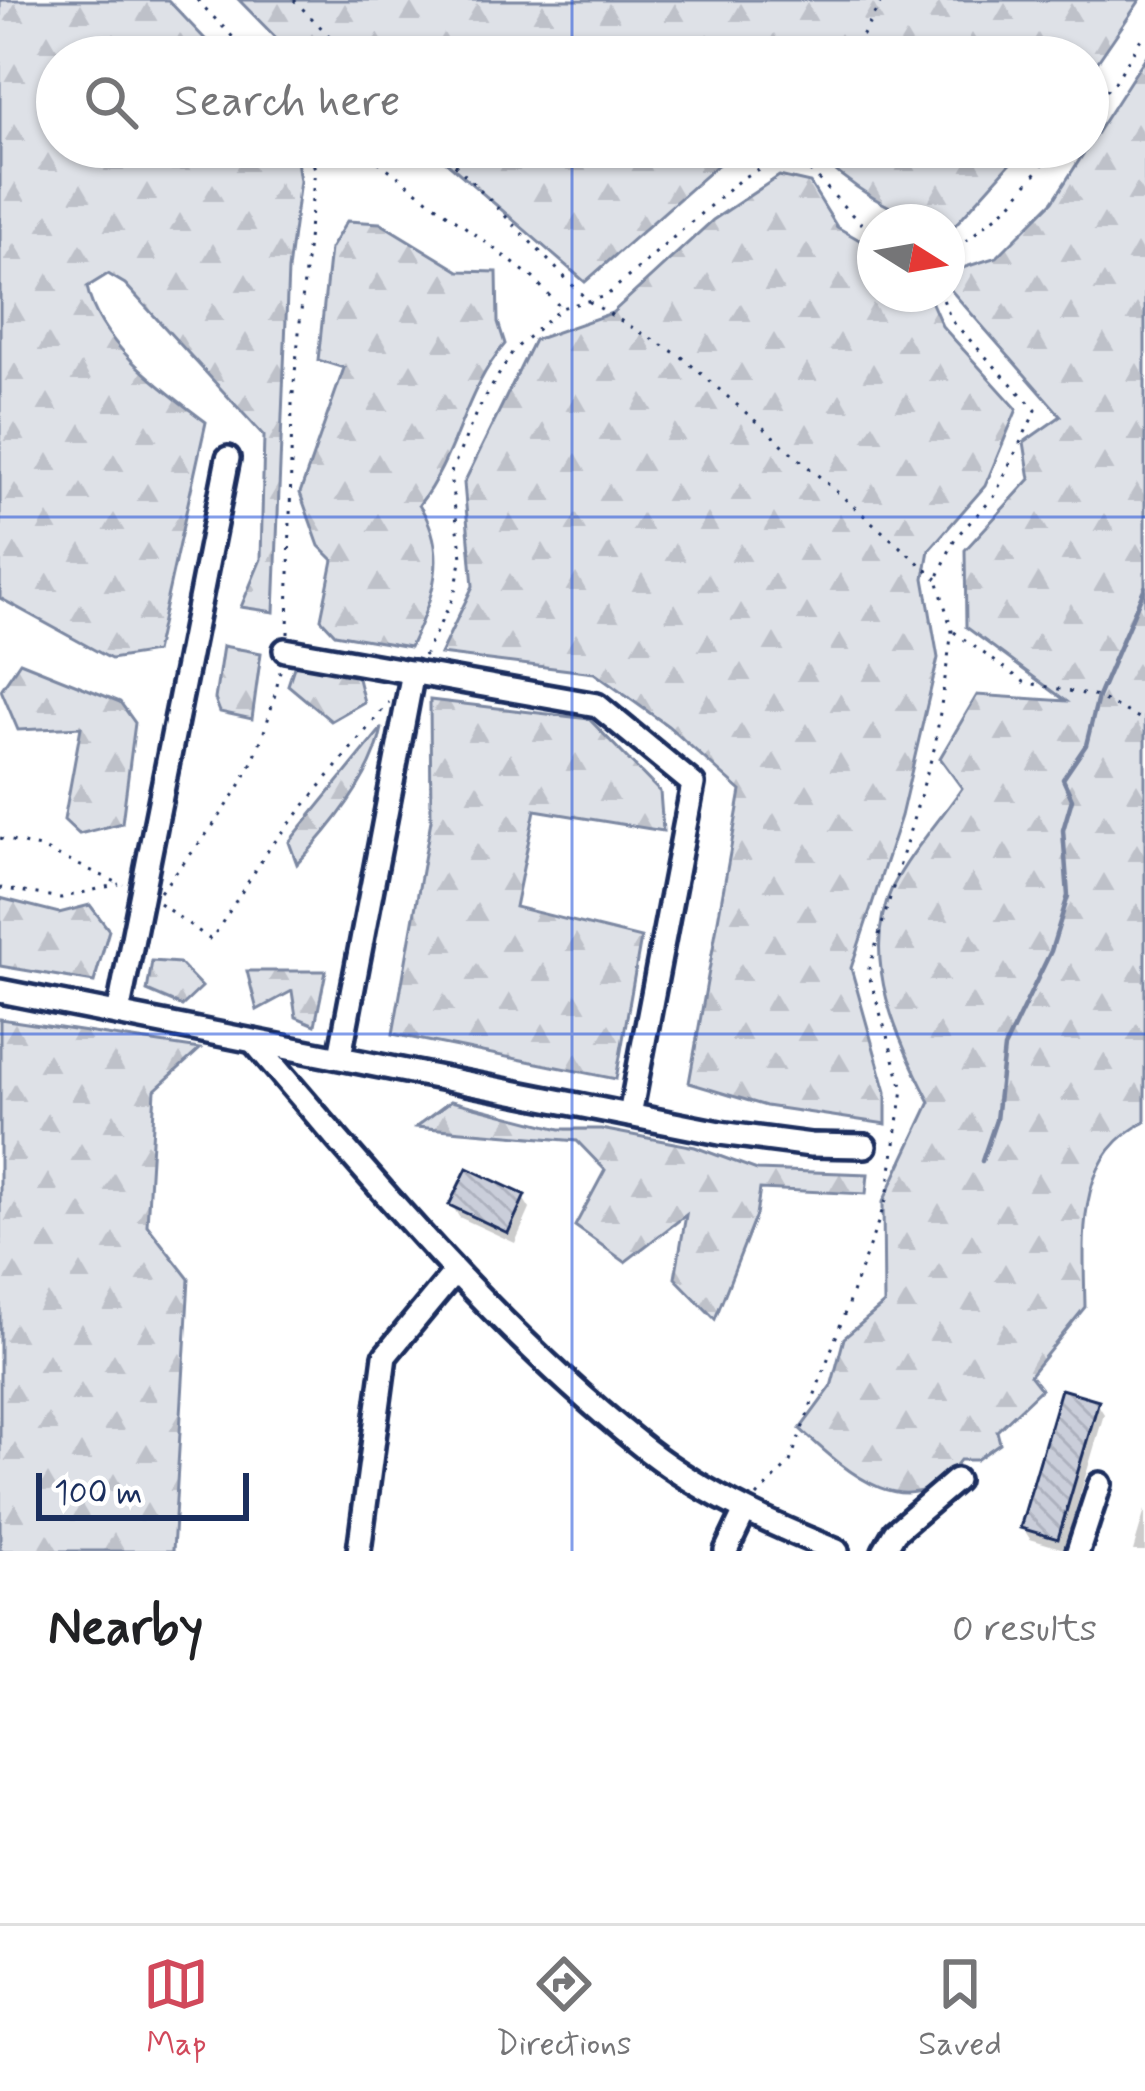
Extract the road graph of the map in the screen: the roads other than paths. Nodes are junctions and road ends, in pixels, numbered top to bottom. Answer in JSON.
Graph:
{"nodes":[{"id":1,"x":228,"y":458,"type":"dead end"},
{"id":2,"x":285,"y":650,"type":"road end"},
{"id":3,"x":413,"y":672,"type":"junction"},
{"id":4,"x":0,"y":991,"type":"edge"},
{"id":5,"x":118,"y":1014,"type":"junction"},
{"id":6,"x":253,"y":1041,"type":"junction"},
{"id":7,"x":340,"y":1056,"type":"junction"},
{"id":8,"x":630,"y":1115,"type":"junction"},
{"id":9,"x":866,"y":1146,"type":"dead end"},
{"id":10,"x":453,"y":1274,"type":"junction"},
{"id":11,"x":956,"y":1480,"type":"dead end"},
{"id":12,"x":1100,"y":1484,"type":"dead end"},
{"id":13,"x":745,"y":1511,"type":"junction"},
{"id":14,"x":359,"y":1551,"type":"edge"},
{"id":15,"x":726,"y":1551,"type":"edge"},
{"id":16,"x":837,"y":1551,"type":"edge"},
{"id":17,"x":884,"y":1551,"type":"edge"},
{"id":18,"x":1078,"y":1551,"type":"edge"}],
"edges":[{"from":1,"to":5,"type":"lane"},
{"from":2,"to":3,"type":"lane"},
{"from":3,"to":7,"type":"lane"},
{"from":3,"to":8,"type":"lane"},
{"from":4,"to":5,"type":"lane"},
{"from":5,"to":6,"type":"lane"},
{"from":6,"to":7,"type":"lane"},
{"from":6,"to":10,"type":"lane"},
{"from":7,"to":8,"type":"lane"},
{"from":8,"to":9,"type":"lane"},
{"from":10,"to":13,"type":"lane"},
{"from":10,"to":14,"type":"lane"},
{"from":11,"to":17,"type":"lane"},
{"from":12,"to":18,"type":"lane"},
{"from":13,"to":15,"type":"lane"},
{"from":13,"to":16,"type":"lane"}]}
